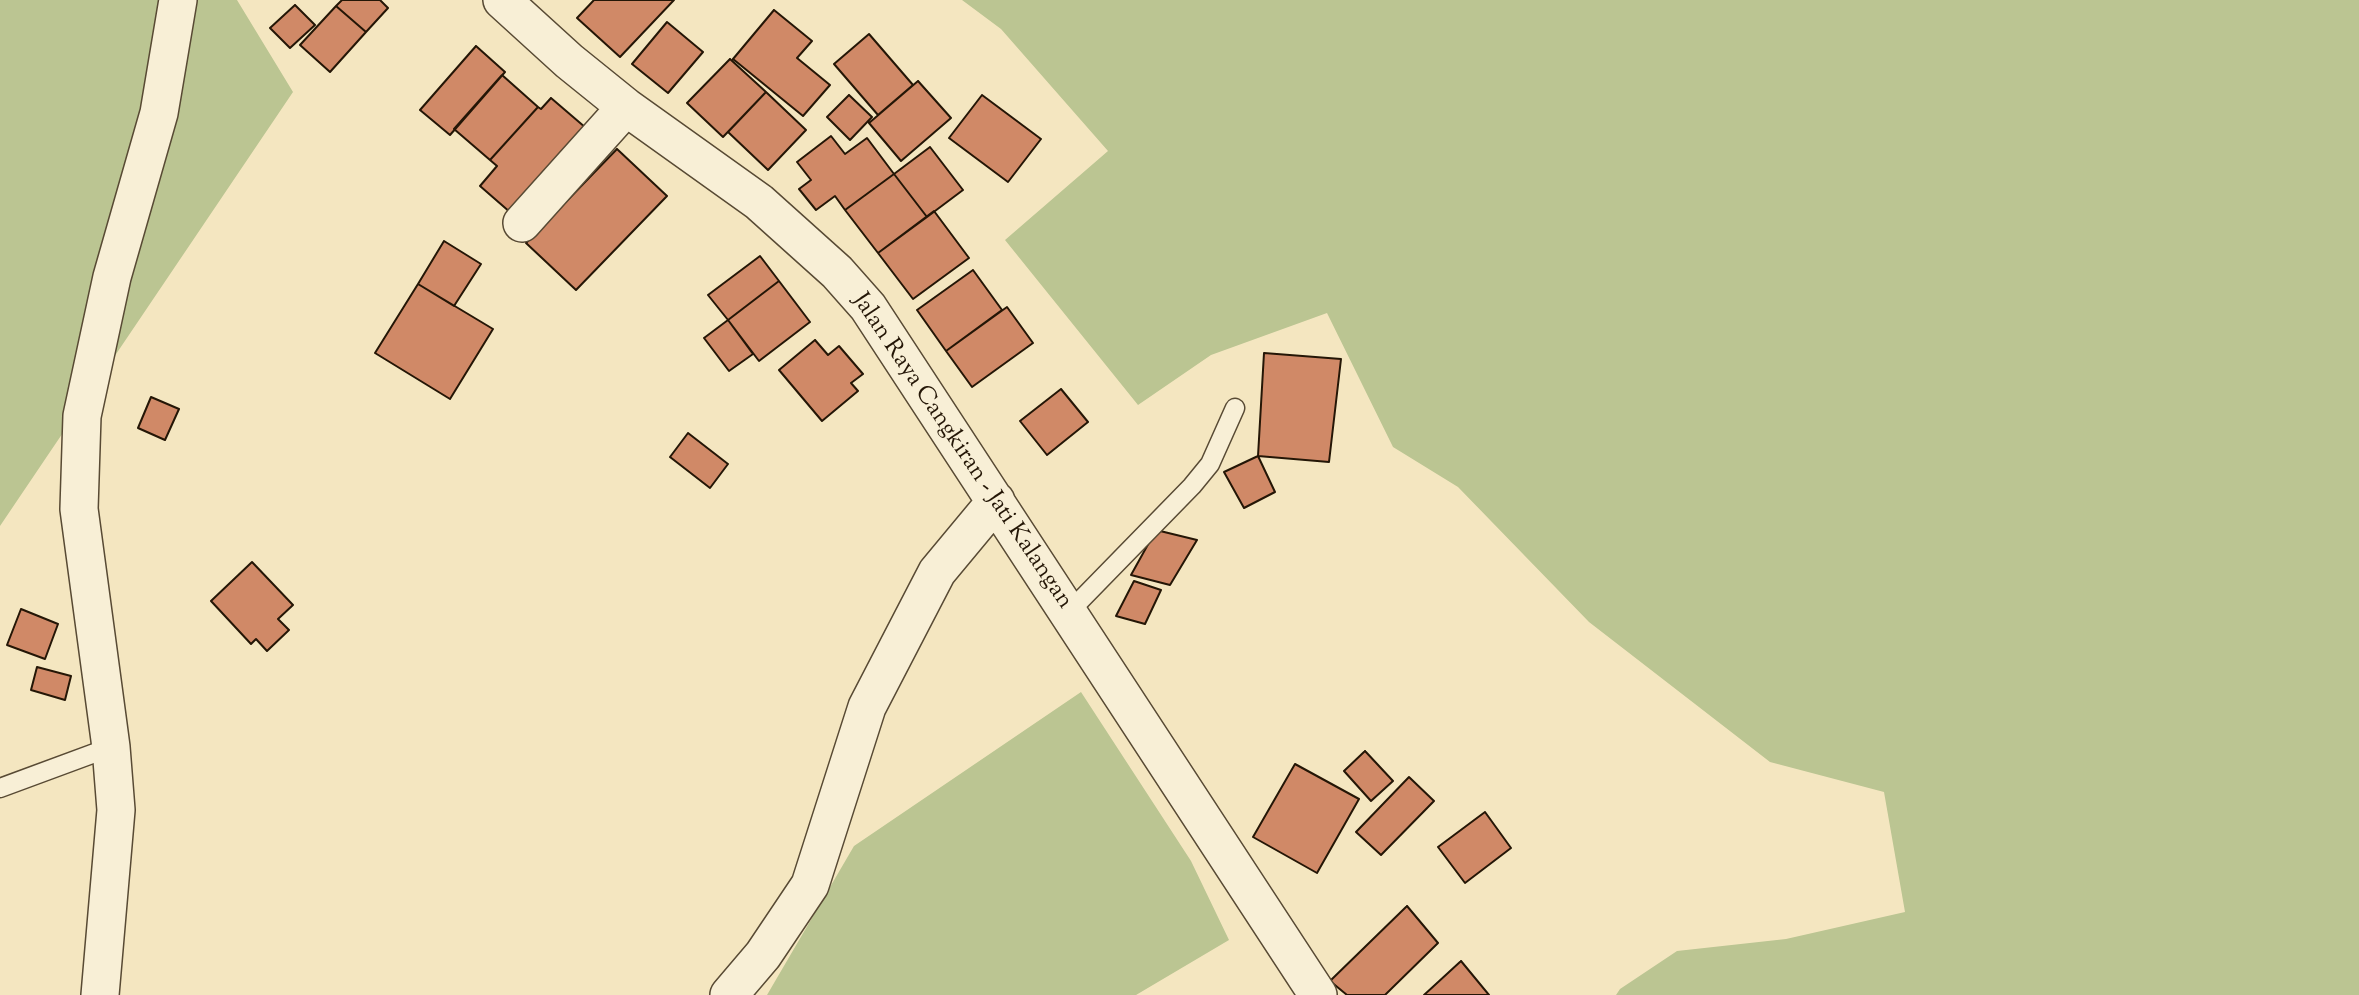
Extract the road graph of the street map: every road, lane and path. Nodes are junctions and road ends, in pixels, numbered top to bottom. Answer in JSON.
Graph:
{"nodes":[{"id":1,"x":178,"y":0,"type":"edge"},
{"id":2,"x":502,"y":0,"type":"edge"},
{"id":3,"x":626,"y":107,"type":"junction"},
{"id":4,"x":522,"y":223,"type":"dead end"},
{"id":5,"x":1235,"y":408,"type":"dead end"},
{"id":6,"x":996,"y":501,"type":"junction"},
{"id":7,"x":1069,"y":612,"type":"junction"},
{"id":8,"x":111,"y":747,"type":"junction"},
{"id":9,"x":0,"y":788,"type":"edge"},
{"id":10,"x":100,"y":995,"type":"edge"},
{"id":11,"x":729,"y":995,"type":"edge"},
{"id":12,"x":1318,"y":995,"type":"edge"}],
"edges":[{"from":1,"to":8,"type":"street"},
{"from":2,"to":3,"type":"street","name":"Jalan Raya Cangkiran - Jati Kalangan"},
{"from":3,"to":4,"type":"street"},
{"from":3,"to":6,"type":"street","name":"Jalan Raya Cangkiran - Jati Kalangan"},
{"from":5,"to":7,"type":"lane"},
{"from":6,"to":7,"type":"street","name":"Jalan Raya Cangkiran - Jati Kalangan"},
{"from":6,"to":11,"type":"street"},
{"from":7,"to":12,"type":"street","name":"Jalan Raya Cangkiran - Jati Kalangan"},
{"from":8,"to":9,"type":"lane"},
{"from":8,"to":10,"type":"street"}]}
